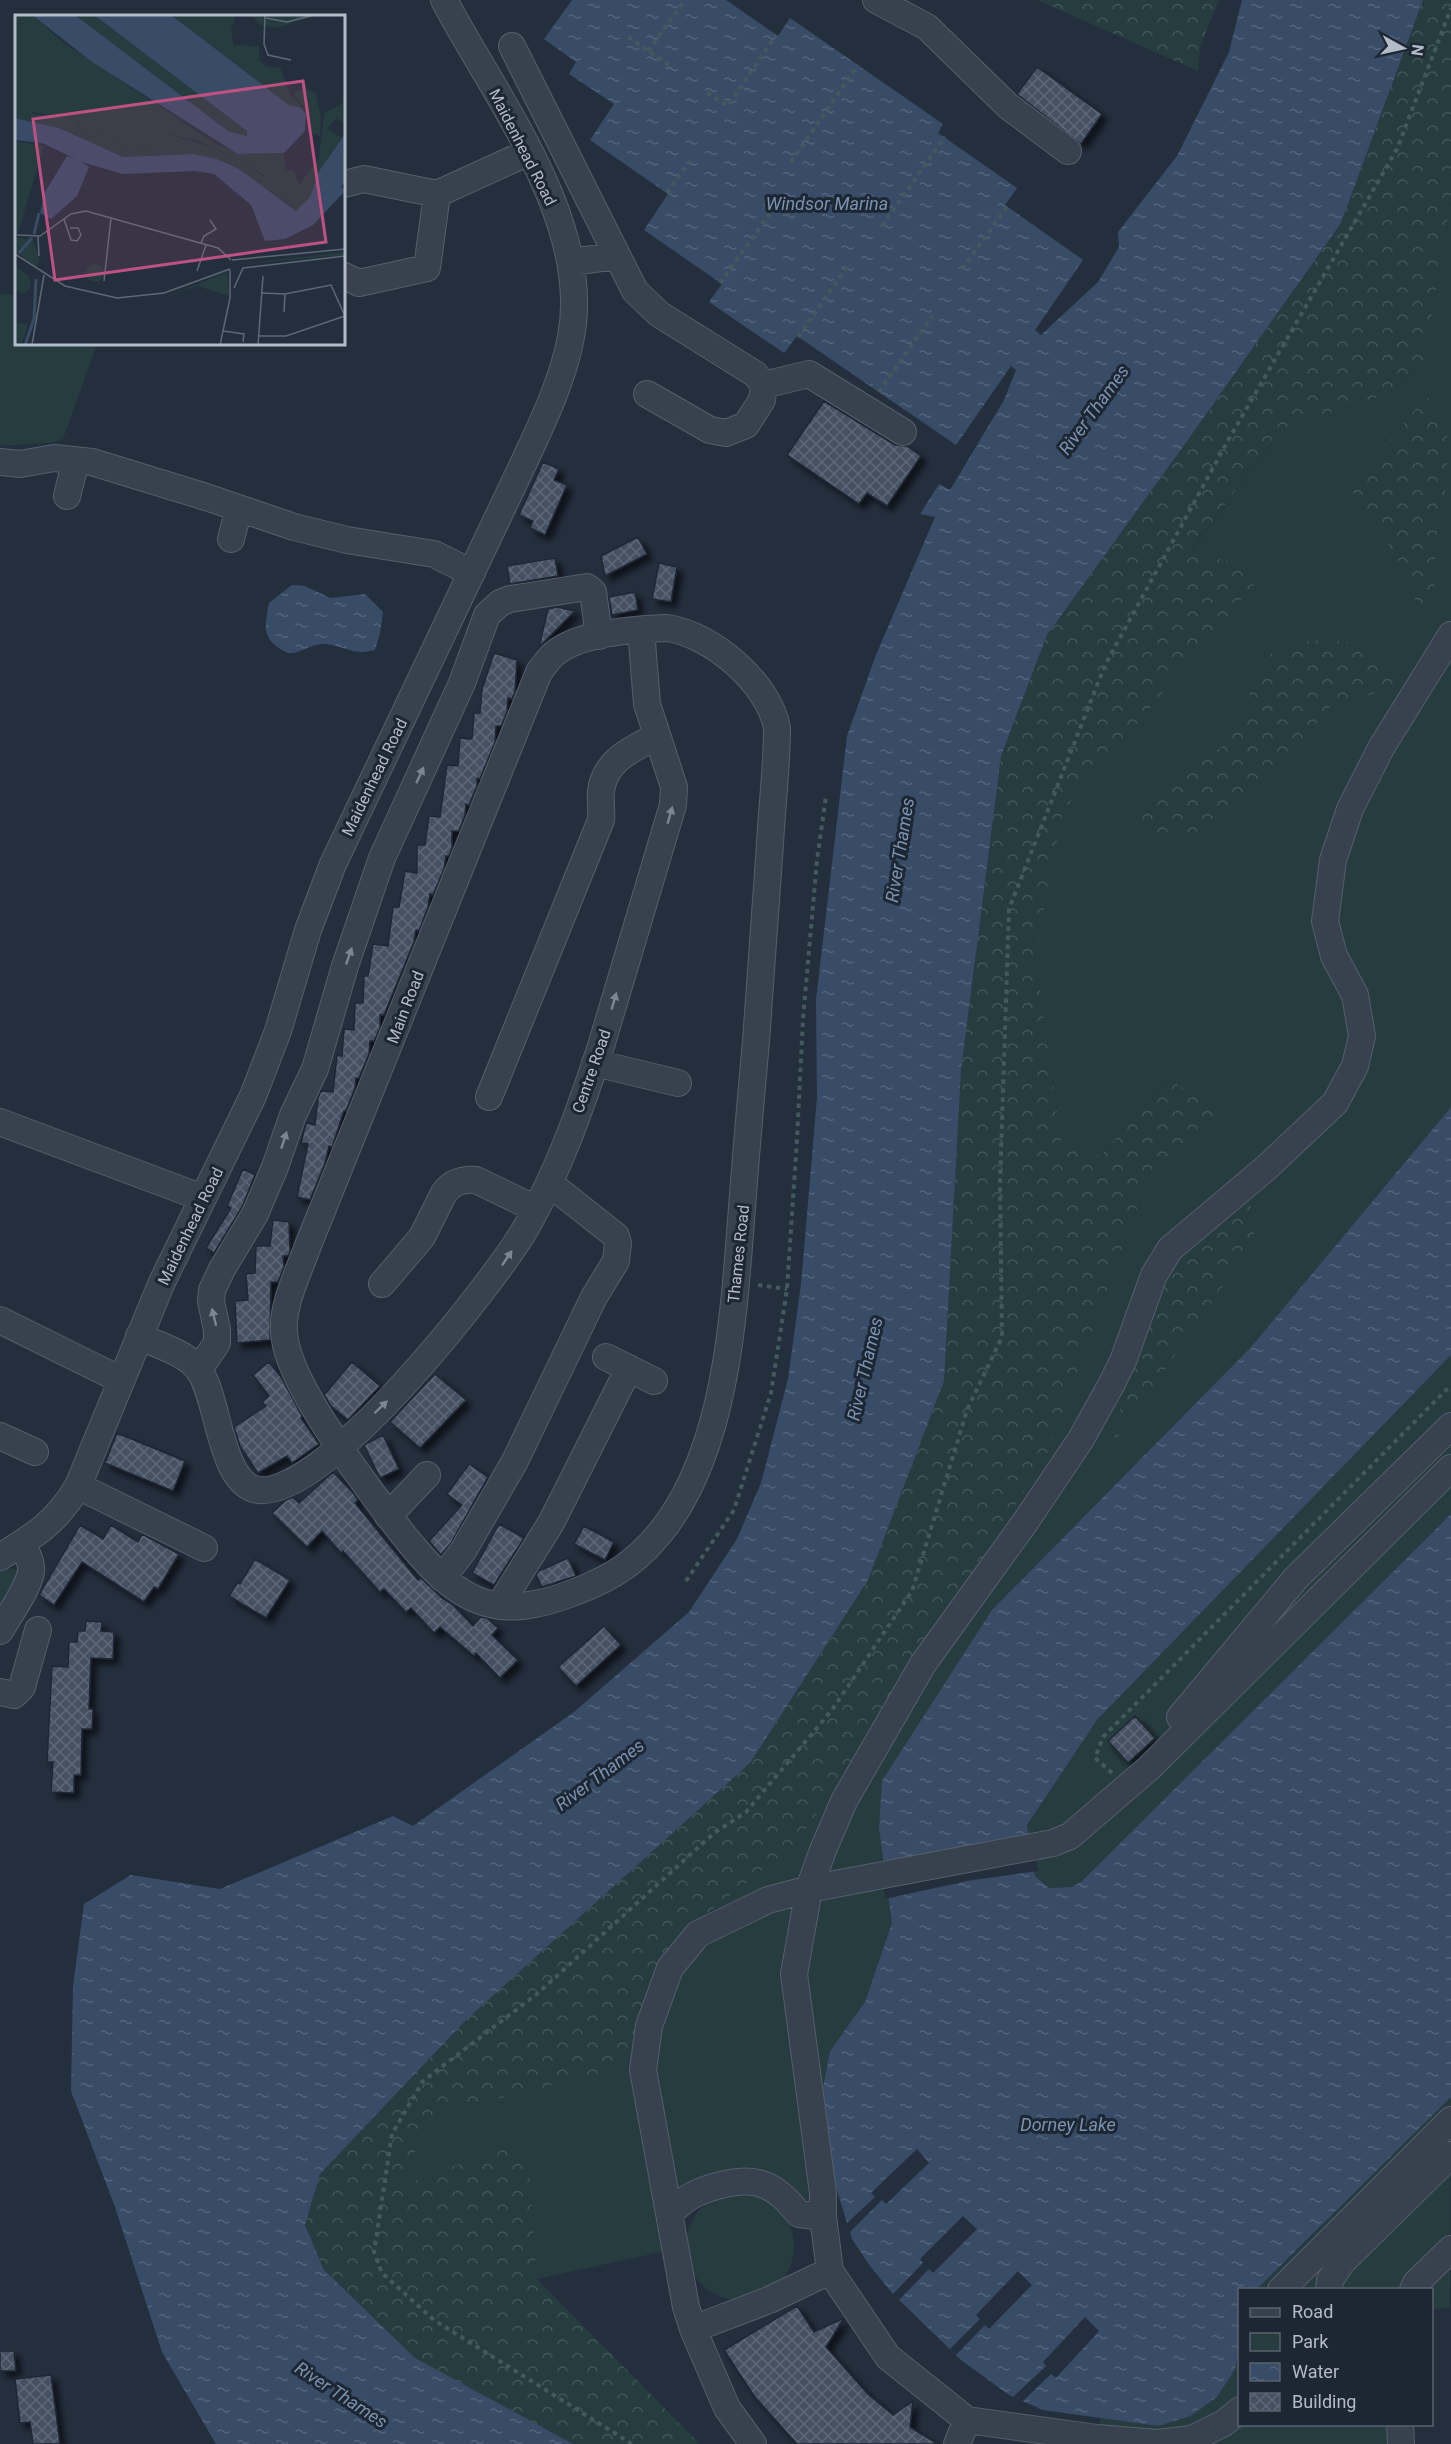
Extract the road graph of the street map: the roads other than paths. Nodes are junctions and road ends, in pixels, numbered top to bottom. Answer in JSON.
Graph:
{"nodes":[{"id":1,"x":444,"y":0,"type":"edge"},
{"id":2,"x":876,"y":0,"type":"edge"},
{"id":3,"x":512,"y":46,"type":"dead end"},
{"id":4,"x":1068,"y":151,"type":"dead end"},
{"id":5,"x":529,"y":152,"type":"junction"},
{"id":6,"x":345,"y":184,"type":"edge"},
{"id":7,"x":437,"y":194,"type":"junction"},
{"id":8,"x":617,"y":256,"type":"junction"},
{"id":9,"x":570,"y":262,"type":"junction"},
{"id":10,"x":345,"y":276,"type":"edge"},
{"id":11,"x":764,"y":385,"type":"junction"},
{"id":12,"x":647,"y":394,"type":"dead end"},
{"id":13,"x":903,"y":432,"type":"dead end"},
{"id":14,"x":76,"y":460,"type":"junction"},
{"id":15,"x":0,"y":462,"type":"edge"},
{"id":16,"x":67,"y":496,"type":"dead end"},
{"id":17,"x":239,"y":508,"type":"junction"},
{"id":18,"x":231,"y":539,"type":"dead end"},
{"id":19,"x":472,"y":573,"type":"junction"},
{"id":20,"x":641,"y":630,"type":"junction"},
{"id":21,"x":1451,"y":635,"type":"edge"},
{"id":22,"x":599,"y":636,"type":"junction"},
{"id":23,"x":657,"y":736,"type":"junction"},
{"id":24,"x":595,"y":1063,"type":"junction"},
{"id":25,"x":678,"y":1083,"type":"dead end"},
{"id":26,"x":489,"y":1096,"type":"dead end"},
{"id":27,"x":0,"y":1122,"type":"edge"},
{"id":28,"x":549,"y":1183,"type":"junction"},
{"id":29,"x":203,"y":1198,"type":"junction"},
{"id":30,"x":536,"y":1209,"type":"junction"},
{"id":31,"x":382,"y":1284,"type":"dead end"},
{"id":32,"x":2,"y":1326,"type":"edge"},
{"id":33,"x":139,"y":1336,"type":"junction"},
{"id":34,"x":606,"y":1357,"type":"dead end"},
{"id":35,"x":629,"y":1368,"type":"junction"},
{"id":36,"x":199,"y":1369,"type":"junction"},
{"id":37,"x":121,"y":1380,"type":"junction"},
{"id":38,"x":654,"y":1381,"type":"dead end"},
{"id":39,"x":1451,"y":1426,"type":"edge"},
{"id":40,"x":0,"y":1436,"type":"edge"},
{"id":41,"x":339,"y":1447,"type":"junction"},
{"id":42,"x":35,"y":1452,"type":"dead end"},
{"id":43,"x":1451,"y":1467,"type":"edge"},
{"id":44,"x":427,"y":1475,"type":"dead end"},
{"id":45,"x":78,"y":1486,"type":"junction"},
{"id":46,"x":388,"y":1516,"type":"junction"},
{"id":47,"x":11,"y":1545,"type":"edge"},
{"id":48,"x":204,"y":1548,"type":"dead end"},
{"id":49,"x":0,"y":1557,"type":"edge"},
{"id":50,"x":442,"y":1578,"type":"junction"},
{"id":51,"x":499,"y":1606,"type":"junction"},
{"id":52,"x":38,"y":1629,"type":"dead end"},
{"id":53,"x":0,"y":1631,"type":"edge"},
{"id":54,"x":0,"y":1692,"type":"edge"},
{"id":55,"x":1127,"y":1787,"type":"junction"},
{"id":56,"x":809,"y":1889,"type":"junction"},
{"id":57,"x":1451,"y":2120,"type":"edge"},
{"id":58,"x":1451,"y":2155,"type":"edge"},
{"id":59,"x":670,"y":2213,"type":"junction"},
{"id":60,"x":823,"y":2217,"type":"junction"},
{"id":61,"x":1451,"y":2249,"type":"edge"},
{"id":62,"x":830,"y":2271,"type":"junction"},
{"id":63,"x":1282,"y":2288,"type":"edge"},
{"id":64,"x":1329,"y":2288,"type":"edge"},
{"id":65,"x":1414,"y":2288,"type":"edge"},
{"id":66,"x":693,"y":2329,"type":"junction"},
{"id":67,"x":1238,"y":2411,"type":"edge"},
{"id":68,"x":968,"y":2420,"type":"junction"},
{"id":69,"x":1400,"y":2426,"type":"edge"},
{"id":70,"x":753,"y":2444,"type":"edge"},
{"id":71,"x":957,"y":2444,"type":"edge"},
{"id":72,"x":1401,"y":2444,"type":"edge"}],
"edges":[{"from":1,"to":5,"type":"street","name":"Maidenhead Road"},
{"from":2,"to":4,"type":"street"},
{"from":3,"to":8,"type":"street"},
{"from":5,"to":7,"type":"street"},
{"from":5,"to":9,"type":"street","name":"Maidenhead Road"},
{"from":6,"to":7,"type":"street"},
{"from":7,"to":10,"type":"street"},
{"from":8,"to":9,"type":"street"},
{"from":8,"to":11,"type":"street"},
{"from":9,"to":19,"type":"street","name":"Maidenhead Road"},
{"from":11,"to":12,"type":"street"},
{"from":11,"to":13,"type":"street"},
{"from":14,"to":15,"type":"street"},
{"from":14,"to":16,"type":"street"},
{"from":14,"to":17,"type":"street"},
{"from":17,"to":18,"type":"street"},
{"from":17,"to":19,"type":"street"},
{"from":19,"to":29,"type":"street","name":"Maidenhead Road"},
{"from":20,"to":22,"type":"street","name":"Main Road"},
{"from":20,"to":23,"type":"street","name":"Centre Road"},
{"from":20,"to":51,"type":"street","name":"Thames Road"},
{"from":21,"to":56,"type":"street"},
{"from":36,"to":22,"type":"street","one_way":true},
{"from":22,"to":41,"type":"street","name":"Main Road"},
{"from":24,"to":23,"type":"street","name":"Centre Road","one_way":true},
{"from":23,"to":26,"type":"street"},
{"from":24,"to":25,"type":"street"},
{"from":24,"to":28,"type":"street","name":"Centre Road"},
{"from":27,"to":29,"type":"street"},
{"from":28,"to":30,"type":"street","name":"Centre Road"},
{"from":28,"to":50,"type":"street"},
{"from":29,"to":33,"type":"street","name":"Maidenhead Road"},
{"from":30,"to":31,"type":"street"},
{"from":41,"to":30,"type":"street","name":"Centre Road","one_way":true},
{"from":32,"to":37,"type":"street"},
{"from":33,"to":36,"type":"street"},
{"from":33,"to":37,"type":"street","name":"Maidenhead Road"},
{"from":34,"to":35,"type":"street"},
{"from":35,"to":38,"type":"street"},
{"from":35,"to":51,"type":"street"},
{"from":36,"to":41,"type":"street","name":"Centre Road"},
{"from":37,"to":45,"type":"street","name":"Maidenhead Road"},
{"from":39,"to":55,"type":"street"},
{"from":40,"to":42,"type":"street"},
{"from":41,"to":46,"type":"street","name":"Thames Road"},
{"from":43,"to":55,"type":"street"},
{"from":44,"to":46,"type":"street"},
{"from":45,"to":47,"type":"street","name":"Maidenhead Road"},
{"from":45,"to":48,"type":"street"},
{"from":46,"to":50,"type":"street","name":"Thames Road"},
{"from":47,"to":49,"type":"street","name":"Maidenhead Road"},
{"from":47,"to":53,"type":"street"},
{"from":50,"to":51,"type":"street","name":"Thames Road"},
{"from":52,"to":54,"type":"street"},
{"from":55,"to":56,"type":"street"},
{"from":56,"to":59,"type":"street"},
{"from":56,"to":60,"type":"street"},
{"from":57,"to":63,"type":"street"},
{"from":58,"to":64,"type":"street"},
{"from":59,"to":60,"type":"street"},
{"from":59,"to":66,"type":"street"},
{"from":60,"to":62,"type":"street"},
{"from":61,"to":65,"type":"street"},
{"from":62,"to":66,"type":"street"},
{"from":62,"to":68,"type":"street"},
{"from":66,"to":70,"type":"street"},
{"from":67,"to":68,"type":"street"},
{"from":68,"to":71,"type":"street"},
{"from":69,"to":72,"type":"street"}]}
